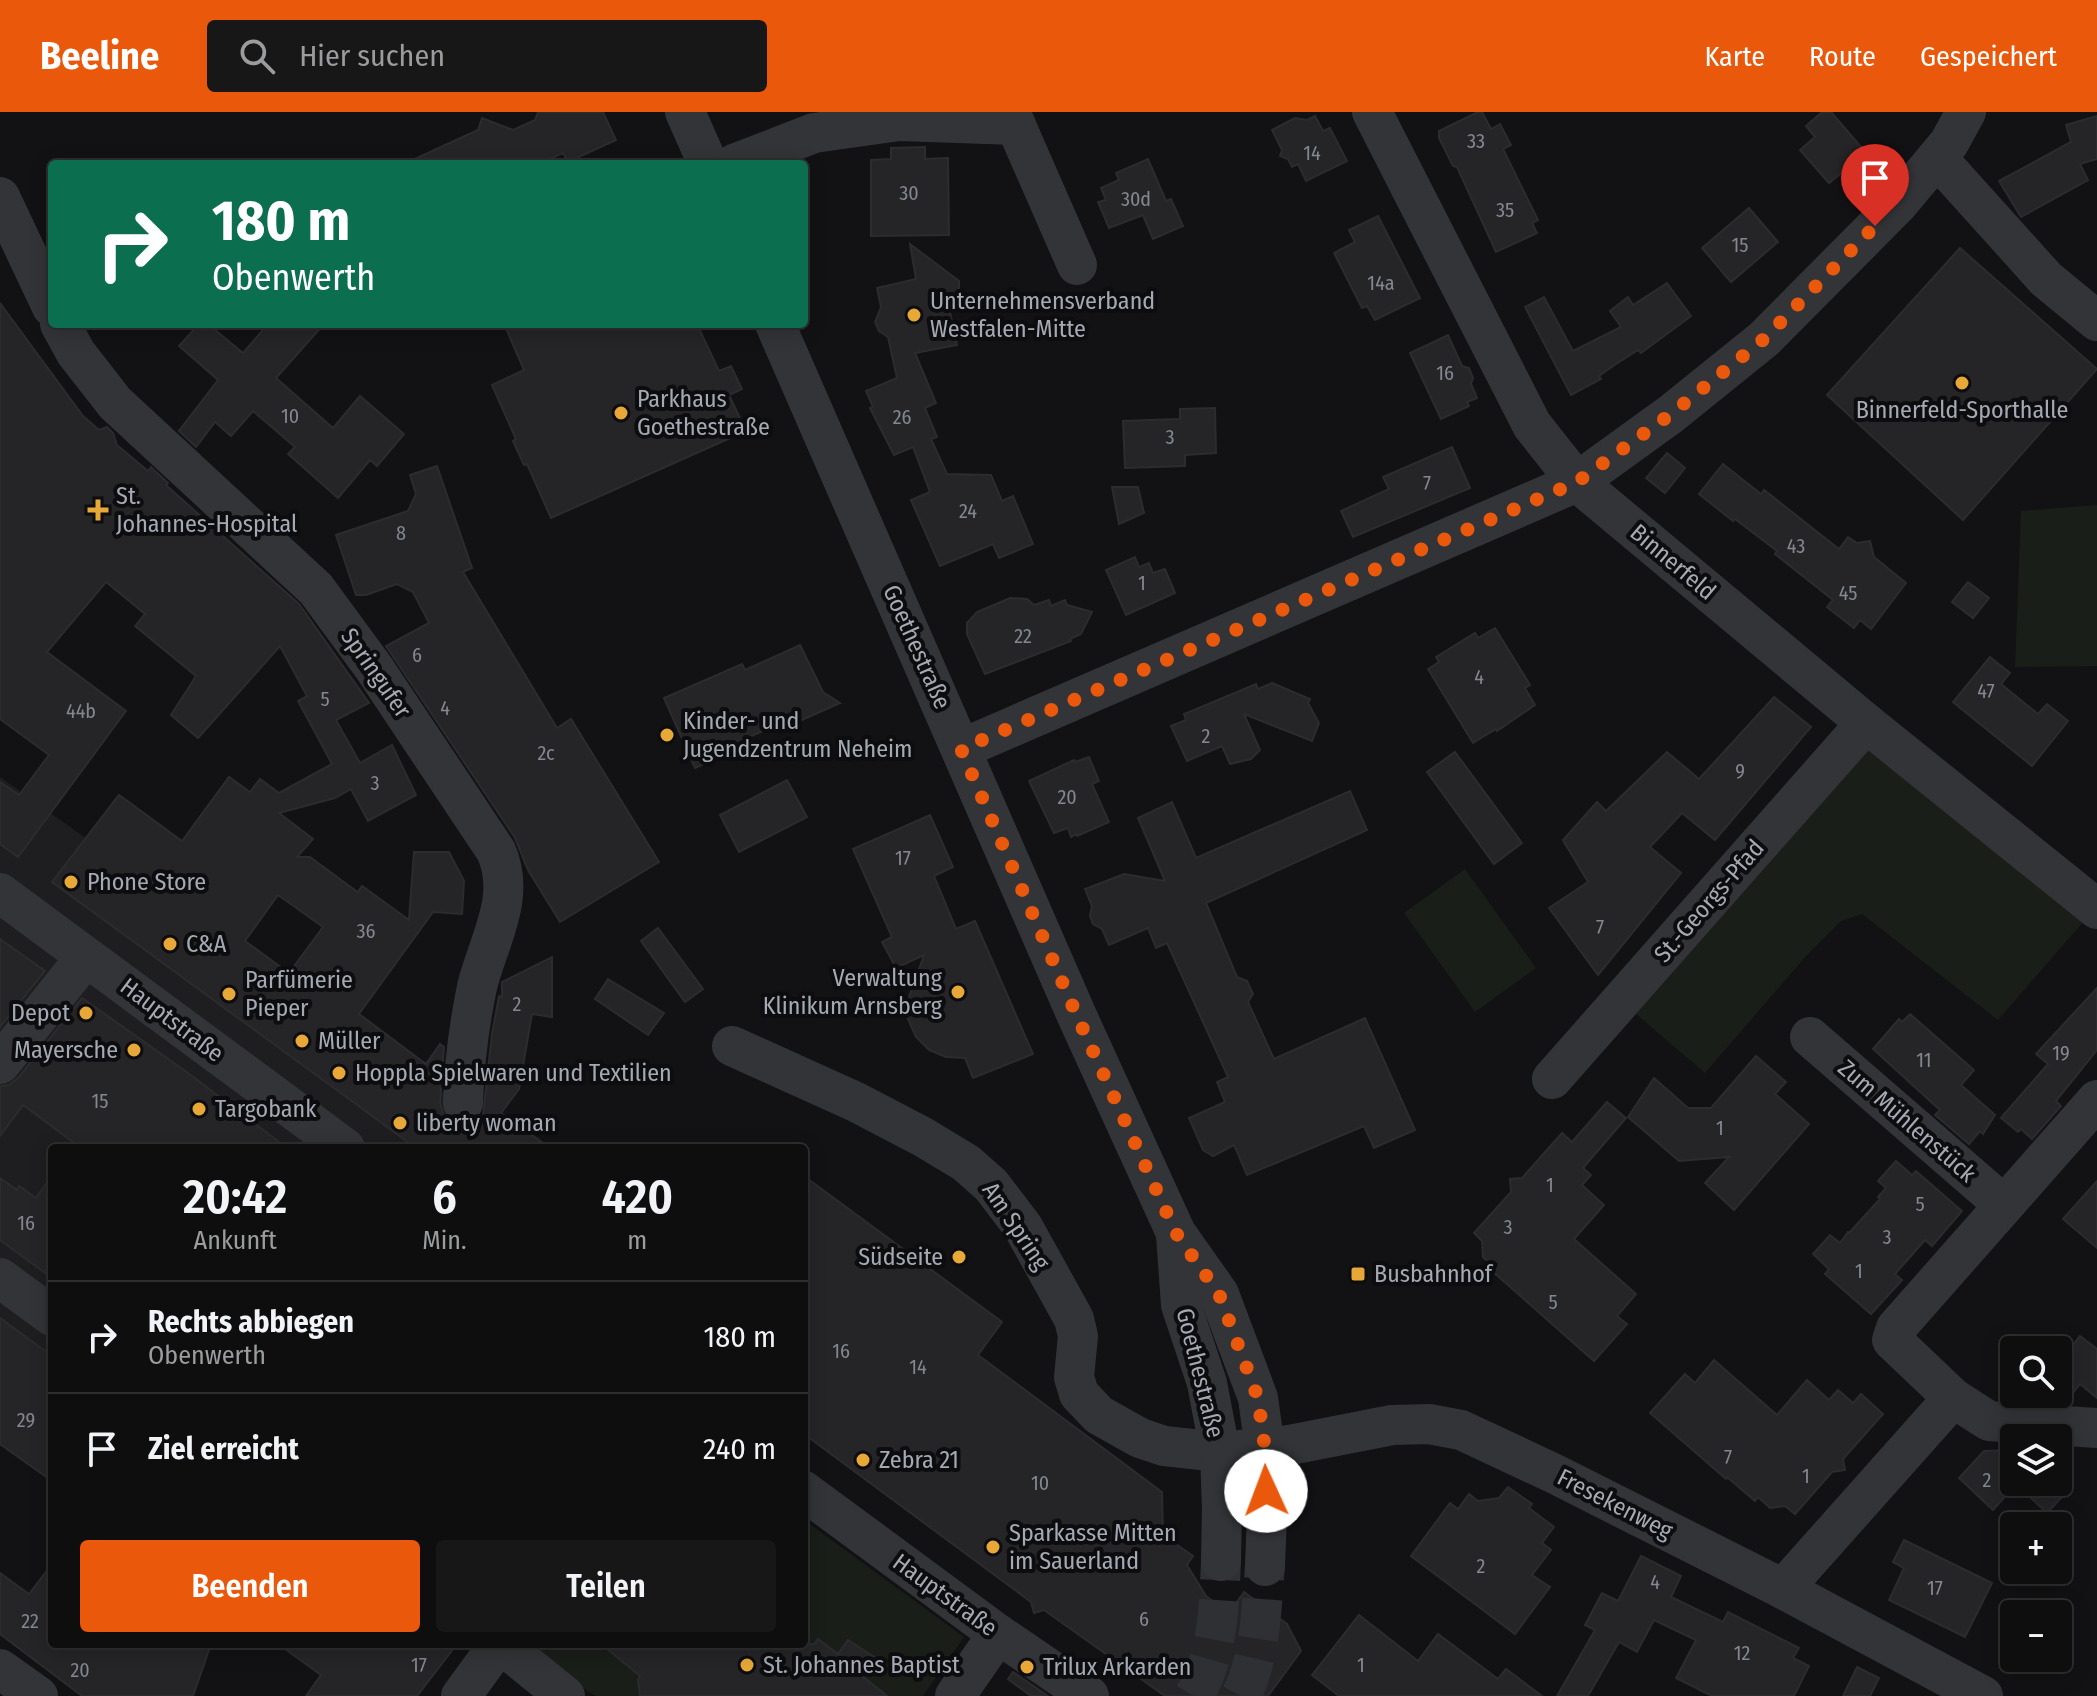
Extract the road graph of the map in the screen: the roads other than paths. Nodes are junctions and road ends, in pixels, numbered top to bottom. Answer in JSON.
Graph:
{"nodes":[{"id":1,"x":685,"y":112,"type":"edge"},
{"id":2,"x":1372,"y":112,"type":"edge"},
{"id":3,"x":1966,"y":112,"type":"edge"},
{"id":4,"x":1995,"y":112,"type":"edge"},
{"id":5,"x":1013,"y":119,"type":"edge"},
{"id":6,"x":1937,"y":158,"type":"junction"},
{"id":7,"x":706,"y":160,"type":"edge"},
{"id":8,"x":744,"y":160,"type":"edge"},
{"id":9,"x":0,"y":197,"type":"edge"},
{"id":10,"x":1077,"y":265,"type":"dead end"},
{"id":11,"x":48,"y":299,"type":"edge"},
{"id":12,"x":2097,"y":321,"type":"edge"},
{"id":13,"x":62,"y":328,"type":"edge"},
{"id":14,"x":777,"y":328,"type":"edge"},
{"id":15,"x":1577,"y":482,"type":"junction"},
{"id":16,"x":1866,"y":723,"type":"junction"},
{"id":17,"x":961,"y":749,"type":"junction"},
{"id":18,"x":0,"y":893,"type":"edge"},
{"id":19,"x":2097,"y":909,"type":"edge"},
{"id":20,"x":86,"y":957,"type":"junction"},
{"id":21,"x":1810,"y":1037,"type":"dead end"},
{"id":22,"x":732,"y":1046,"type":"dead end"},
{"id":23,"x":0,"y":1064,"type":"edge"},
{"id":24,"x":1552,"y":1079,"type":"dead end"},
{"id":25,"x":2097,"y":1100,"type":"edge"},
{"id":26,"x":463,"y":1103,"type":"dead end"},
{"id":27,"x":340,"y":1144,"type":"edge"},
{"id":28,"x":2004,"y":1205,"type":"junction"},
{"id":29,"x":1176,"y":1233,"type":"junction"},
{"id":30,"x":0,"y":1278,"type":"edge"},
{"id":31,"x":48,"y":1313,"type":"edge"},
{"id":32,"x":1953,"y":1398,"type":"junction"},
{"id":33,"x":2097,"y":1428,"type":"edge"},
{"id":34,"x":1265,"y":1449,"type":"junction"},
{"id":35,"x":1220,"y":1452,"type":"junction"},
{"id":36,"x":808,"y":1494,"type":"edge"},
{"id":37,"x":1221,"y":1561,"type":"tunnel mouth"},
{"id":38,"x":1265,"y":1566,"type":"tunnel mouth"},
{"id":39,"x":1783,"y":1589,"type":"junction"},
{"id":40,"x":998,"y":1634,"type":"junction"},
{"id":41,"x":497,"y":1648,"type":"edge"},
{"id":42,"x":505,"y":1648,"type":"edge"},
{"id":43,"x":0,"y":1669,"type":"edge"},
{"id":44,"x":38,"y":1696,"type":"edge"},
{"id":45,"x":461,"y":1696,"type":"edge"},
{"id":46,"x":565,"y":1696,"type":"edge"},
{"id":47,"x":955,"y":1696,"type":"edge"},
{"id":48,"x":1089,"y":1696,"type":"edge"},
{"id":49,"x":1983,"y":1696,"type":"edge"}],
"edges":[{"from":1,"to":7,"type":"street"},
{"from":2,"to":15,"type":"street","name":"Binnerfeld"},
{"from":3,"to":4,"type":"street"},
{"from":3,"to":6,"type":"street"},
{"from":5,"to":8,"type":"street"},
{"from":5,"to":10,"type":"street"},
{"from":6,"to":12,"type":"street"},
{"from":6,"to":15,"type":"street"},
{"from":9,"to":11,"type":"street"},
{"from":13,"to":26,"type":"street","name":"Springufer"},
{"from":14,"to":17,"type":"street","name":"Goethestraße"},
{"from":15,"to":16,"type":"street","name":"Binnerfeld"},
{"from":15,"to":17,"type":"street"},
{"from":16,"to":19,"type":"street","name":"Binnerfeld"},
{"from":16,"to":24,"type":"street","name":"St.-Georgs-Pfad"},
{"from":17,"to":29,"type":"street","name":"Goethestraße"},
{"from":18,"to":20,"type":"street","name":"Hauptstraße"},
{"from":20,"to":23,"type":"street"},
{"from":20,"to":27,"type":"street","name":"Hauptstraße"},
{"from":21,"to":28,"type":"street","name":"Zum Mühlenstück"},
{"from":22,"to":35,"type":"street","name":"Am Spring"},
{"from":25,"to":28,"type":"street"},
{"from":28,"to":32,"type":"street"},
{"from":29,"to":34,"type":"street","name":"Goethestraße"},
{"from":29,"to":35,"type":"street","name":"Goethestraße"},
{"from":30,"to":31,"type":"street"},
{"from":32,"to":33,"type":"street"},
{"from":32,"to":39,"type":"street"},
{"from":34,"to":35,"type":"street","name":"Fresekenweg"},
{"from":34,"to":38,"type":"street","name":"Goethestraße"},
{"from":34,"to":39,"type":"street","name":"Fresekenweg"},
{"from":35,"to":37,"type":"street","name":"Goethestraße"},
{"from":36,"to":40,"type":"street","name":"Hauptstraße"},
{"from":39,"to":49,"type":"street","name":"Fresekenweg"},
{"from":40,"to":47,"type":"street"},
{"from":40,"to":48,"type":"street","name":"Hauptstraße"},
{"from":41,"to":45,"type":"street"},
{"from":42,"to":46,"type":"street"},
{"from":43,"to":44,"type":"street"}]}
